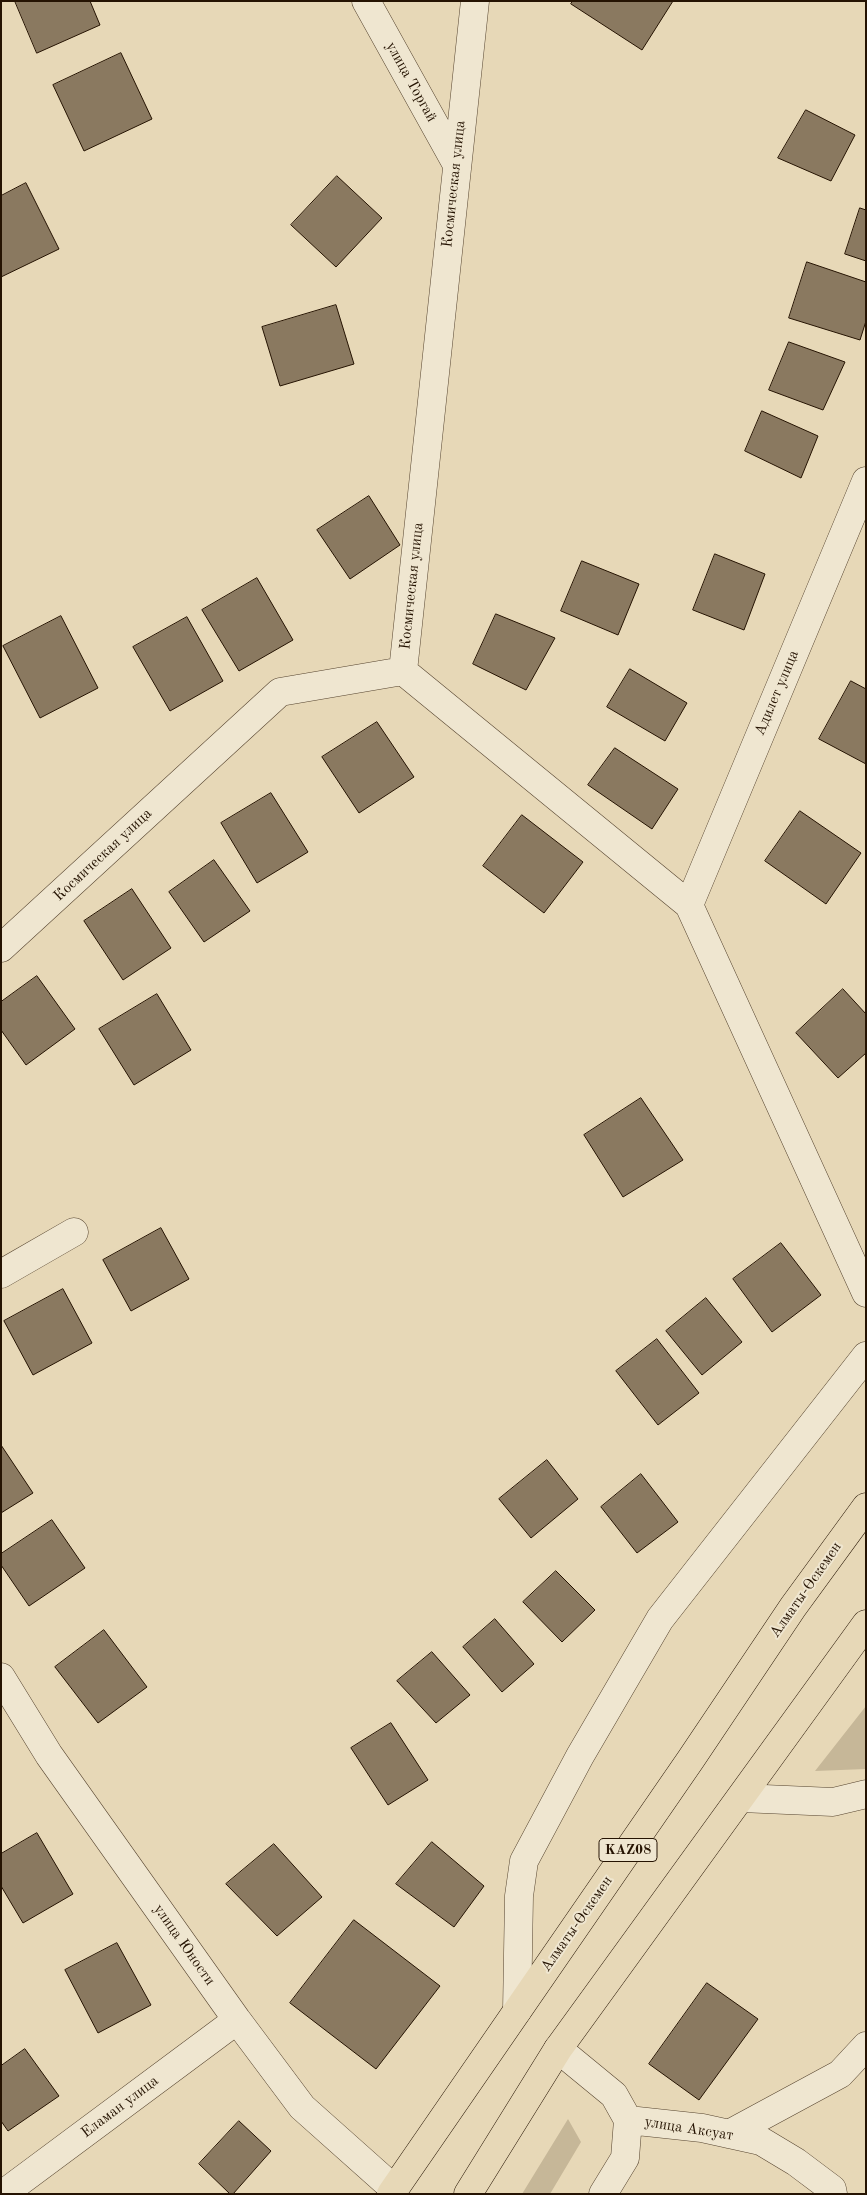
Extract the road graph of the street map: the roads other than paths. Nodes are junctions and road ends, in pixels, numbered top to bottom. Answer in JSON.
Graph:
{"nodes":[{"id":1,"x":366,"y":1,"type":"edge"},
{"id":2,"x":475,"y":1,"type":"edge"},
{"id":3,"x":456,"y":163,"type":"junction"},
{"id":4,"x":866,"y":481,"type":"edge"},
{"id":5,"x":403,"y":670,"type":"junction"},
{"id":6,"x":689,"y":905,"type":"junction"},
{"id":7,"x":1,"y":948,"type":"edge"},
{"id":8,"x":74,"y":1232,"type":"dead end"},
{"id":9,"x":1,"y":1274,"type":"edge"},
{"id":10,"x":866,"y":1293,"type":"edge"},
{"id":11,"x":866,"y":1356,"type":"edge"},
{"id":12,"x":866,"y":1507,"type":"edge"},
{"id":13,"x":866,"y":1624,"type":"edge"},
{"id":14,"x":1,"y":1677,"type":"edge"},
{"id":15,"x":866,"y":1794,"type":"edge"},
{"id":16,"x":741,"y":1798,"type":"junction"},
{"id":17,"x":517,"y":2011,"type":"junction"},
{"id":18,"x":237,"y":2020,"type":"junction"},
{"id":19,"x":866,"y":2046,"type":"edge"},
{"id":20,"x":558,"y":2049,"type":"junction"},
{"id":21,"x":628,"y":2120,"type":"junction"},
{"id":22,"x":728,"y":2134,"type":"junction"},
{"id":23,"x":393,"y":2192,"type":"edge"},
{"id":24,"x":3,"y":2194,"type":"edge"},
{"id":25,"x":468,"y":2194,"type":"edge"},
{"id":26,"x":603,"y":2194,"type":"edge"},
{"id":27,"x":832,"y":2194,"type":"edge"}],
"edges":[{"from":1,"to":3,"type":"street","name":"улица Торгай"},
{"from":2,"to":3,"type":"street","name":"Космическая улица"},
{"from":3,"to":5,"type":"street","name":"Космическая улица"},
{"from":4,"to":6,"type":"street","name":"Адилет улица"},
{"from":5,"to":6,"type":"street"},
{"from":5,"to":7,"type":"street","name":"Космическая улица"},
{"from":6,"to":10,"type":"street"},
{"from":8,"to":9,"type":"street"},
{"from":11,"to":17,"type":"street"},
{"from":12,"to":17,"type":"main road","name":"Алматы-Өскемен","number":"KAZ08"},
{"from":13,"to":16,"type":"main road"},
{"from":14,"to":18,"type":"street","name":"улица Юности"},
{"from":15,"to":16,"type":"street"},
{"from":16,"to":20,"type":"main road"},
{"from":17,"to":23,"type":"main road","name":"Алматы-Өскемен","number":"KAZ08"},
{"from":18,"to":23,"type":"street","name":"улица Юности"},
{"from":18,"to":24,"type":"street","name":"Еламан улица"},
{"from":19,"to":22,"type":"street"},
{"from":20,"to":21,"type":"street","name":"улица Аксуат"},
{"from":20,"to":25,"type":"main road"},
{"from":21,"to":22,"type":"street","name":"улица Аксуат"},
{"from":21,"to":26,"type":"street"},
{"from":22,"to":27,"type":"street","name":"улица Аксуат"}]}
